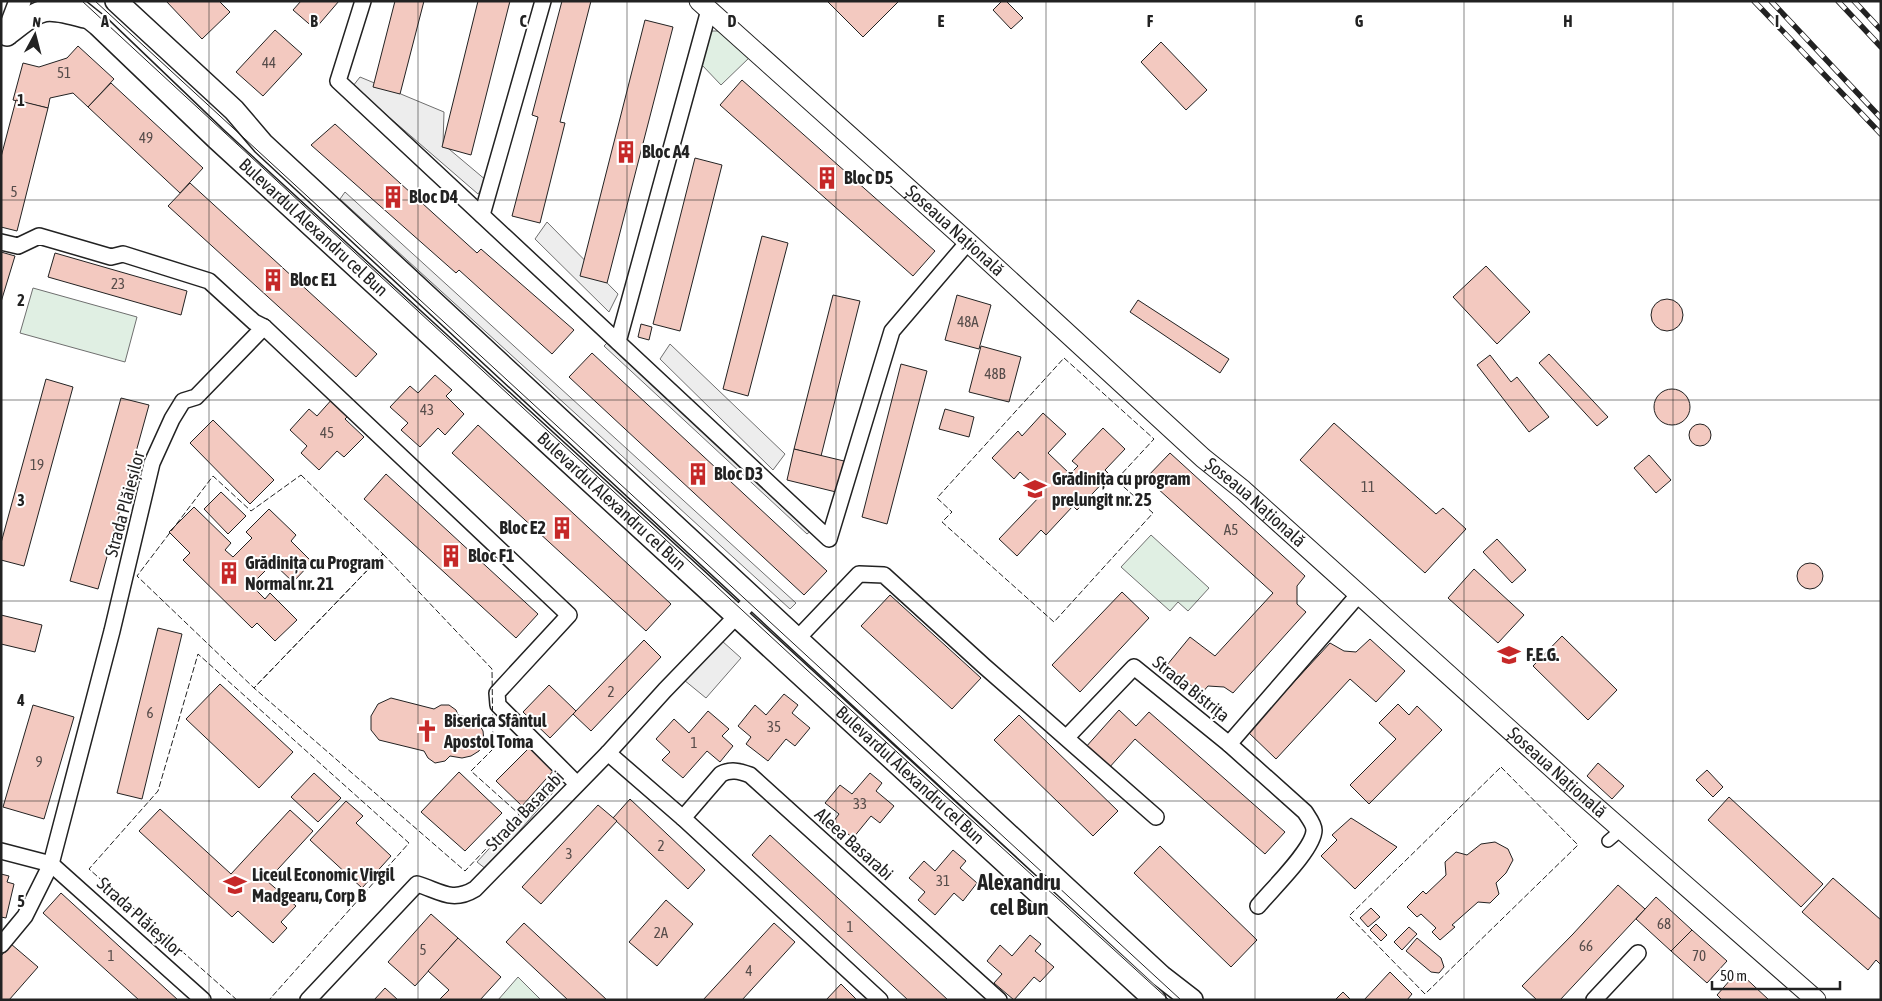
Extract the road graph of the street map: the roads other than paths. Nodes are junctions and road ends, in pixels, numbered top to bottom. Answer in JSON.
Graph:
{"nodes":[{"id":1,"x":20,"y":1,"type":"edge"},
{"id":2,"x":68,"y":1,"type":"edge"},
{"id":3,"x":116,"y":1,"type":"edge"},
{"id":4,"x":363,"y":1,"type":"edge"},
{"id":5,"x":543,"y":1,"type":"edge"},
{"id":6,"x":704,"y":6,"type":"edge"},
{"id":7,"x":91,"y":19,"type":"junction"},
{"id":8,"x":4,"y":37,"type":"edge"},
{"id":9,"x":482,"y":215,"type":"junction"},
{"id":10,"x":1,"y":242,"type":"edge"},
{"id":11,"x":968,"y":242,"type":"junction"},
{"id":12,"x":264,"y":327,"type":"junction"},
{"id":13,"x":618,"y":342,"type":"junction"},
{"id":14,"x":1359,"y":594,"type":"junction"},
{"id":15,"x":753,"y":599,"type":"junction"},
{"id":16,"x":736,"y":616,"type":"junction"},
{"id":17,"x":797,"y":640,"type":"junction"},
{"id":18,"x":1067,"y":737,"type":"junction"},
{"id":19,"x":1229,"y":744,"type":"junction"},
{"id":20,"x":608,"y":753,"type":"junction"},
{"id":21,"x":577,"y":784,"type":"junction"},
{"id":22,"x":1156,"y":816,"type":"dead end"},
{"id":23,"x":682,"y":818,"type":"junction"},
{"id":24,"x":1,"y":850,"type":"edge"},
{"id":25,"x":51,"y":864,"type":"junction"},
{"id":26,"x":1258,"y":906,"type":"dead end"},
{"id":27,"x":1,"y":945,"type":"edge"},
{"id":28,"x":1638,"y":953,"type":"dead end"},
{"id":29,"x":203,"y":1000,"type":"edge"},
{"id":30,"x":308,"y":1000,"type":"edge"},
{"id":31,"x":880,"y":1000,"type":"edge"},
{"id":32,"x":999,"y":1000,"type":"edge"},
{"id":33,"x":1155,"y":1000,"type":"edge"},
{"id":34,"x":1192,"y":1000,"type":"edge"},
{"id":35,"x":1594,"y":1000,"type":"edge"},
{"id":36,"x":1816,"y":1000,"type":"edge"}],
"edges":[{"from":1,"to":8,"type":"main road"},
{"from":2,"to":7,"type":"main road","name":"Bulevardul Alexandru cel Bun"},
{"from":3,"to":15,"type":"main road","name":"Bulevardul Alexandru cel Bun"},
{"from":4,"to":9,"type":"street"},
{"from":5,"to":9,"type":"street"},
{"from":6,"to":11,"type":"street","name":"Șoseaua Națională"},
{"from":6,"to":13,"type":"street"},
{"from":7,"to":8,"type":"main road"},
{"from":7,"to":16,"type":"main road","name":"Bulevardul Alexandru cel Bun"},
{"from":9,"to":13,"type":"street"},
{"from":10,"to":12,"type":"street"},
{"from":11,"to":13,"type":"street"},
{"from":11,"to":14,"type":"street","name":"Șoseaua Națională"},
{"from":12,"to":21,"type":"street"},
{"from":12,"to":25,"type":"street","name":"Strada Plăieșilor"},
{"from":14,"to":19,"type":"street","name":"Strada Bistrița"},
{"from":14,"to":36,"type":"street","name":"Șoseaua Națională"},
{"from":15,"to":16,"type":"street","name":"Strada Basarabi"},
{"from":15,"to":17,"type":"main road","name":"Bulevardul Alexandru cel Bun"},
{"from":16,"to":20,"type":"street","name":"Strada Basarabi"},
{"from":16,"to":33,"type":"main road","name":"Bulevardul Alexandru cel Bun"},
{"from":17,"to":18,"type":"street"},
{"from":17,"to":34,"type":"main road","name":"Bulevardul Alexandru cel Bun"},
{"from":18,"to":19,"type":"street","name":"Strada Bistrița"},
{"from":18,"to":22,"type":"street"},
{"from":19,"to":26,"type":"street","name":"Strada Bistrița"},
{"from":20,"to":21,"type":"street","name":"Strada Basarabi"},
{"from":20,"to":23,"type":"street"},
{"from":21,"to":30,"type":"street","name":"Strada Basarabi"},
{"from":23,"to":31,"type":"street"},
{"from":23,"to":32,"type":"street","name":"Aleea Basarabi"},
{"from":24,"to":25,"type":"street","name":"Strada Plăieșilor"},
{"from":25,"to":27,"type":"street"},
{"from":25,"to":29,"type":"street","name":"Strada Plăieșilor"},
{"from":28,"to":35,"type":"street"}]}
